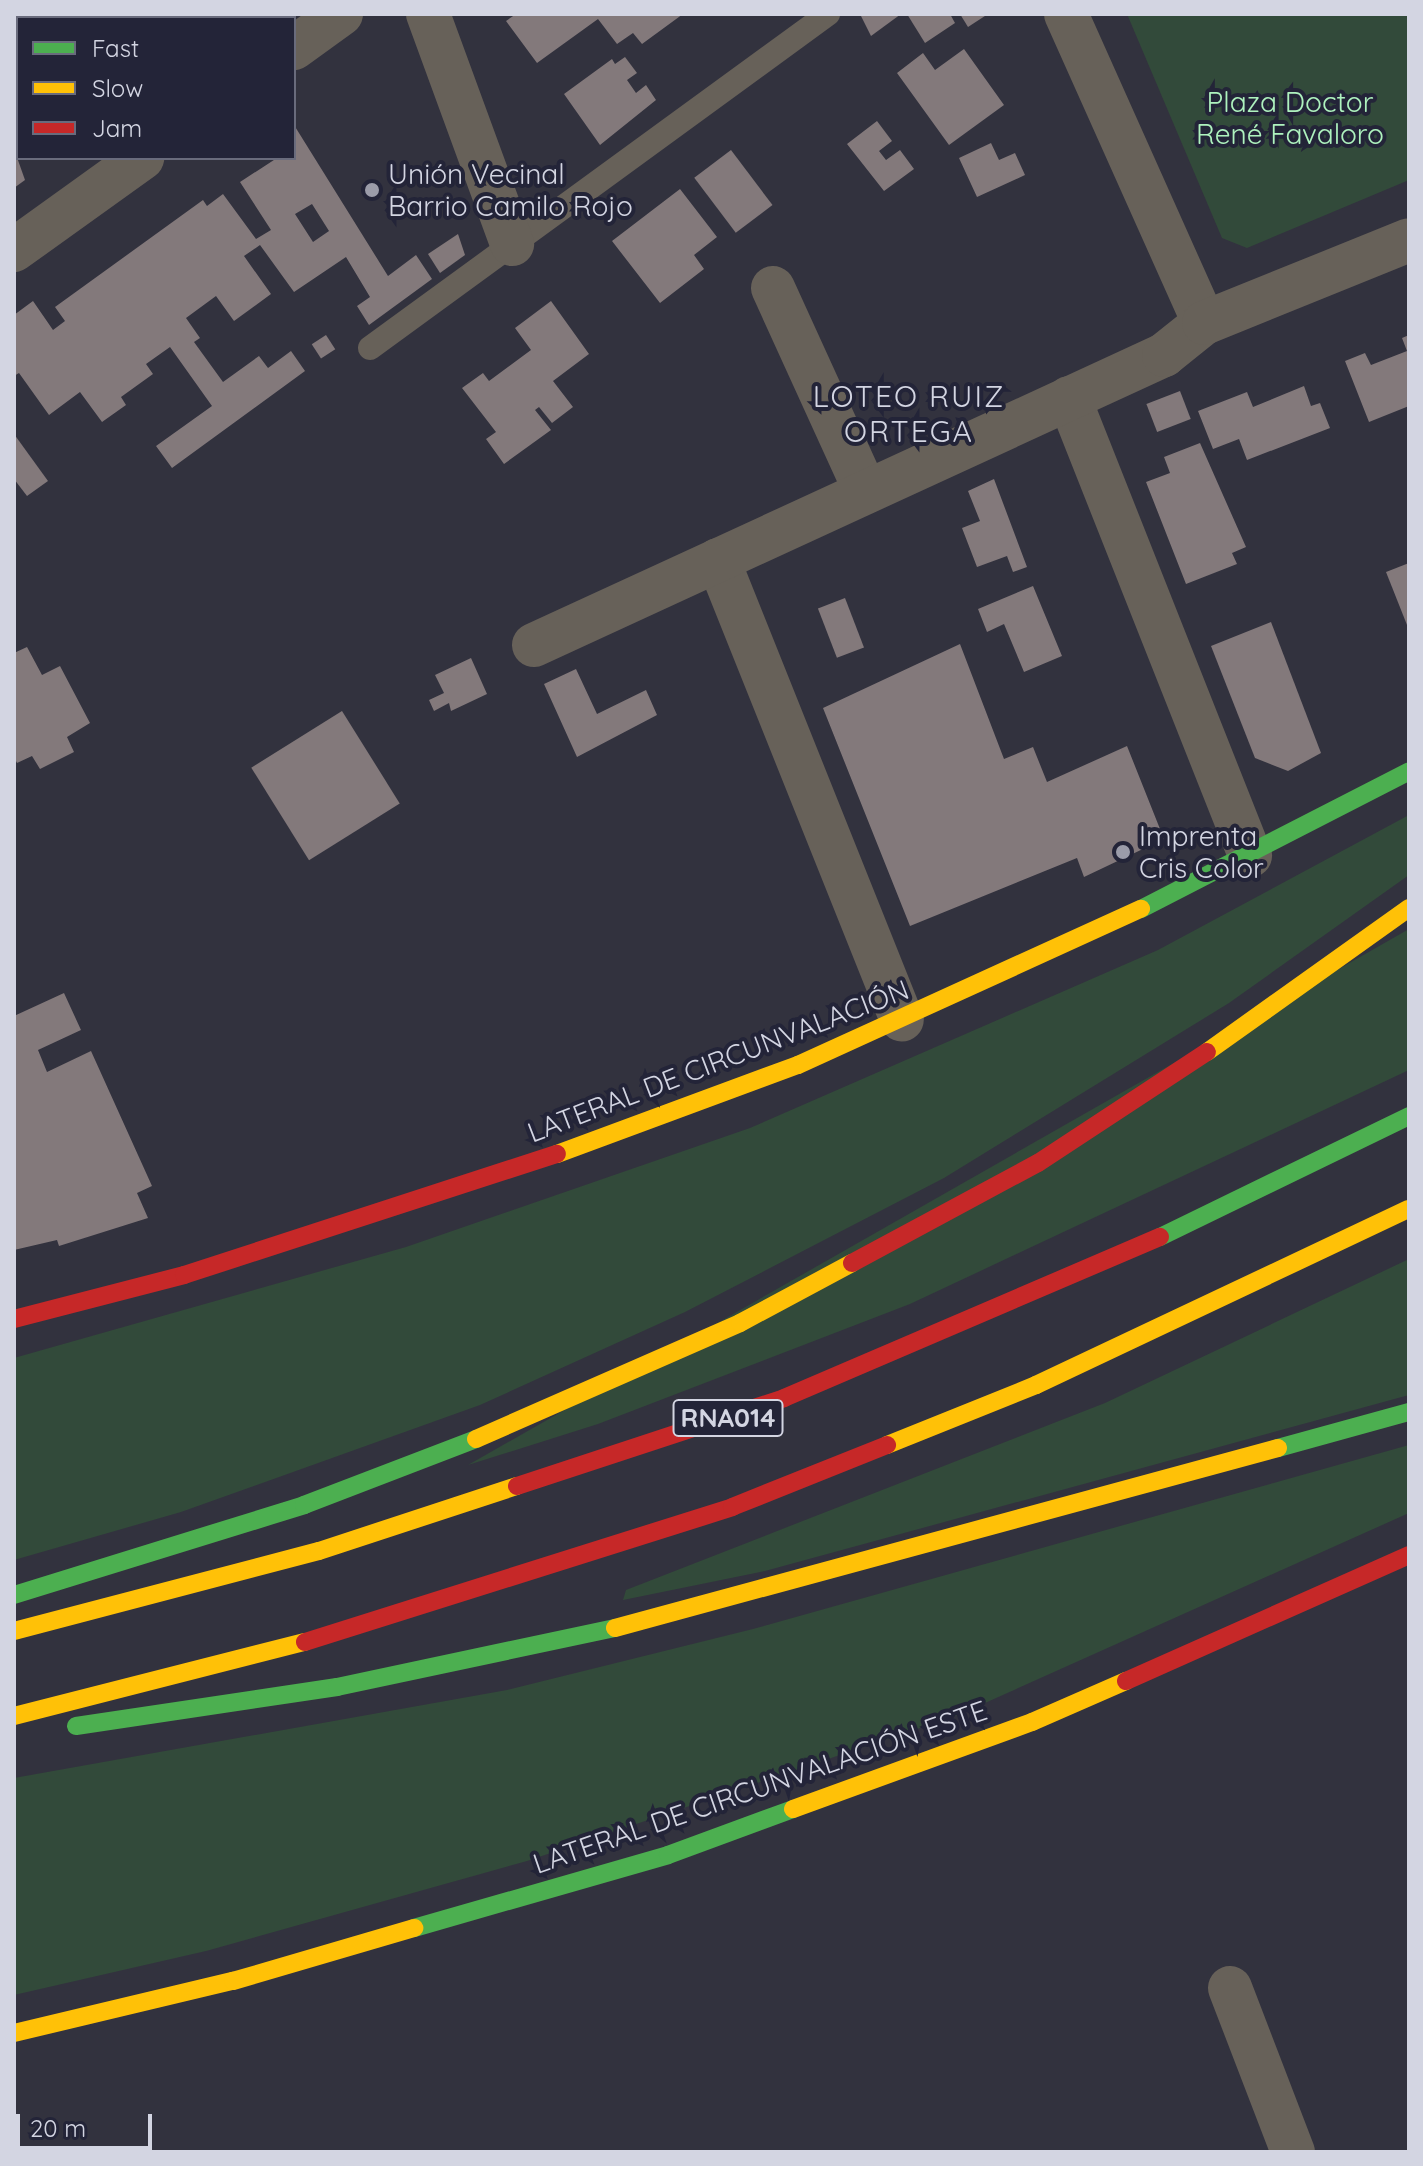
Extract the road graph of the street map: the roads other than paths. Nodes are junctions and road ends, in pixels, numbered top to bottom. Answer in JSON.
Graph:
{"nodes":[{"id":1,"x":341,"y":14,"type":"edge"},
{"id":2,"x":428,"y":14,"type":"edge"},
{"id":3,"x":828,"y":14,"type":"edge"},
{"id":4,"x":1066,"y":14,"type":"edge"},
{"id":5,"x":296,"y":47,"type":"edge"},
{"id":6,"x":139,"y":160,"type":"edge"},
{"id":7,"x":1409,"y":240,"type":"edge"},
{"id":8,"x":512,"y":244,"type":"junction"},
{"id":9,"x":14,"y":250,"type":"edge"},
{"id":10,"x":773,"y":288,"type":"dead end"},
{"id":11,"x":1204,"y":323,"type":"junction"},
{"id":12,"x":370,"y":348,"type":"dead end"},
{"id":13,"x":1069,"y":398,"type":"junction"},
{"id":14,"x":866,"y":492,"type":"junction"},
{"id":15,"x":718,"y":560,"type":"junction"},
{"id":16,"x":534,"y":645,"type":"dead end"},
{"id":17,"x":1409,"y":771,"type":"edge"},
{"id":18,"x":1250,"y":855,"type":"junction"},
{"id":19,"x":1409,"y":908,"type":"edge"},
{"id":20,"x":902,"y":1020,"type":"junction"},
{"id":21,"x":1409,"y":1116,"type":"edge"},
{"id":22,"x":1409,"y":1209,"type":"edge"},
{"id":23,"x":14,"y":1319,"type":"edge"},
{"id":24,"x":1409,"y":1412,"type":"edge"},
{"id":25,"x":1409,"y":1555,"type":"edge"},
{"id":26,"x":14,"y":1595,"type":"edge"},
{"id":27,"x":14,"y":1631,"type":"edge"},
{"id":28,"x":14,"y":1716,"type":"edge"},
{"id":29,"x":14,"y":1734,"type":"edge"},
{"id":30,"x":1230,"y":1988,"type":"dead end"},
{"id":31,"x":14,"y":2033,"type":"edge"},
{"id":32,"x":1286,"y":2150,"type":"edge"}],
"edges":[{"from":1,"to":5,"type":"street"},
{"from":2,"to":8,"type":"street"},
{"from":3,"to":8,"type":"lane"},
{"from":4,"to":11,"type":"street"},
{"from":6,"to":9,"type":"street"},
{"from":7,"to":11,"type":"street"},
{"from":8,"to":12,"type":"lane"},
{"from":10,"to":14,"type":"street"},
{"from":11,"to":13,"type":"street"},
{"from":13,"to":14,"type":"street"},
{"from":13,"to":18,"type":"street"},
{"from":14,"to":15,"type":"street"},
{"from":15,"to":16,"type":"street"},
{"from":15,"to":20,"type":"street"},
{"from":17,"to":18,"type":"main road","name":"LATERAL DE CIRCUNVALACIÓN"},
{"from":18,"to":20,"type":"main road","name":"LATERAL DE CIRCUNVALACIÓN"},
{"from":19,"to":26,"type":"main road"},
{"from":20,"to":23,"type":"main road","name":"LATERAL DE CIRCUNVALACIÓN"},
{"from":21,"to":27,"type":"main road","number":"RNA014"},
{"from":22,"to":28,"type":"main road"},
{"from":24,"to":29,"type":"main road"},
{"from":25,"to":31,"type":"main road","name":"LATERAL DE CIRCUNVALACIÓN ESTE"},
{"from":30,"to":32,"type":"street"}]}
